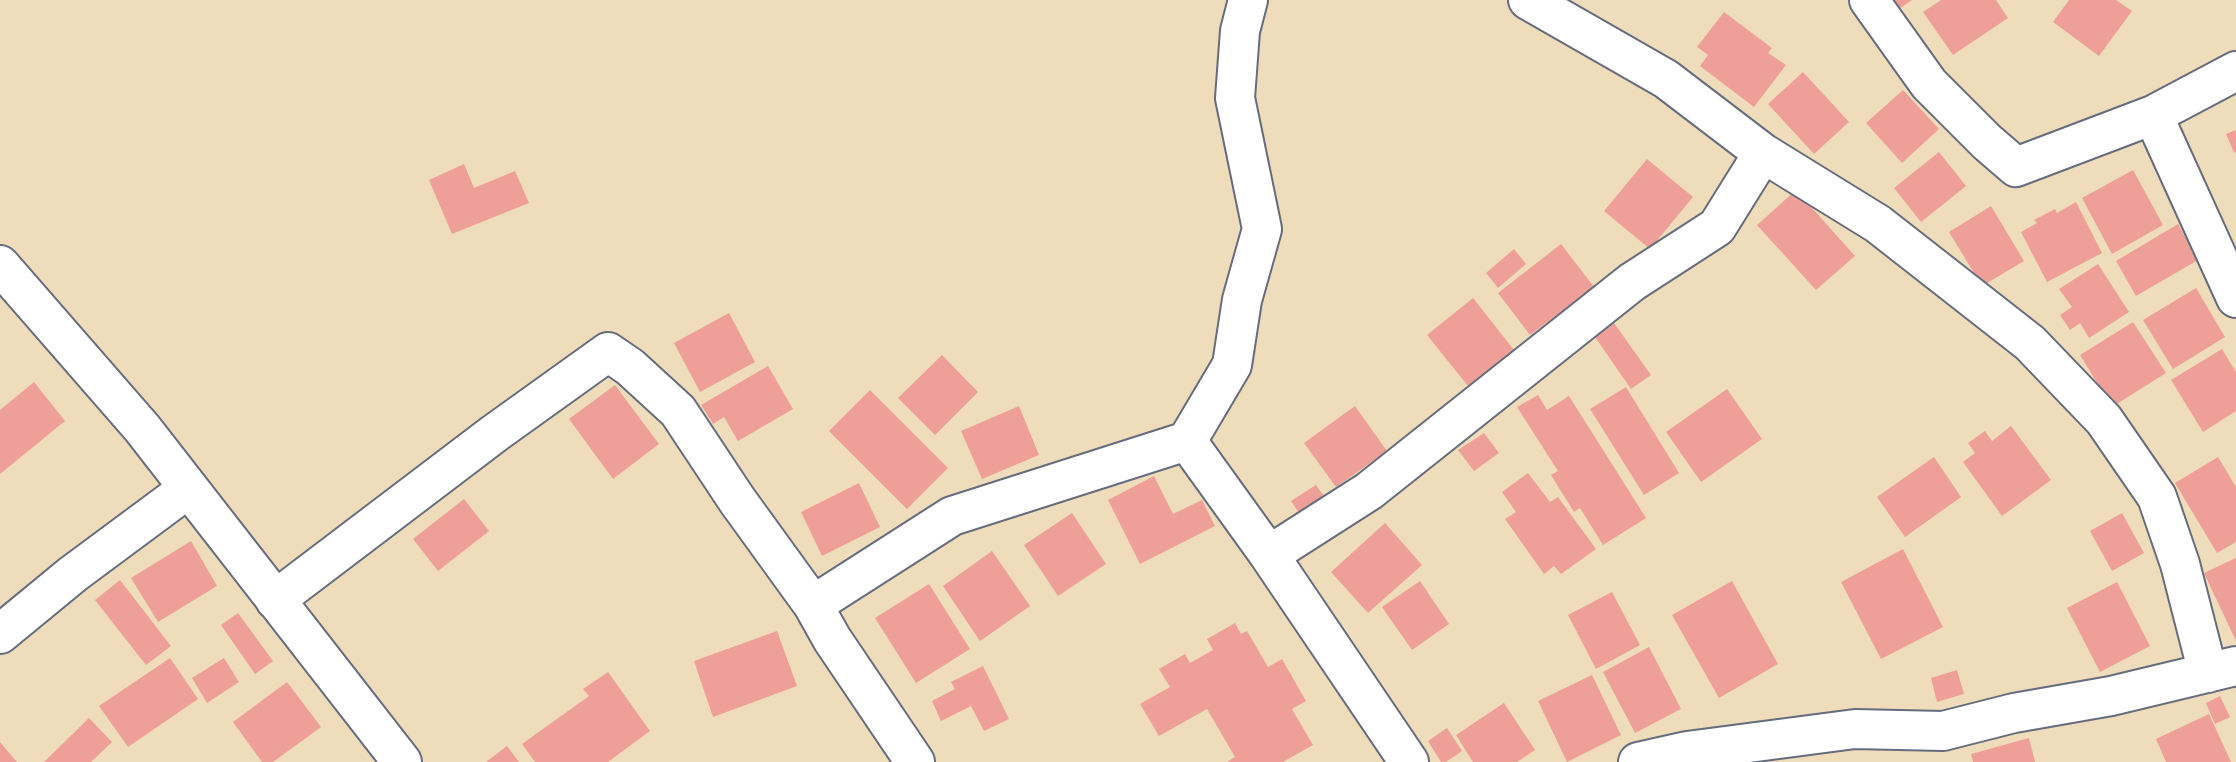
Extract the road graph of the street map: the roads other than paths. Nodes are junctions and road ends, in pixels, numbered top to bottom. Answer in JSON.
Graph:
{"nodes":[{"id":1,"x":1248,"y":0,"type":"edge"},
{"id":2,"x":1528,"y":0,"type":"edge"},
{"id":3,"x":1869,"y":0,"type":"edge"},
{"id":4,"x":2236,"y":71,"type":"edge"},
{"id":5,"x":2153,"y":115,"type":"junction"},
{"id":6,"x":1763,"y":153,"type":"junction"},
{"id":7,"x":0,"y":265,"type":"edge"},
{"id":8,"x":2236,"y":298,"type":"edge"},
{"id":9,"x":1187,"y":441,"type":"junction"},
{"id":10,"x":189,"y":488,"type":"junction"},
{"id":11,"x":1269,"y":555,"type":"junction"},
{"id":12,"x":275,"y":600,"type":"junction"},
{"id":13,"x":813,"y":605,"type":"junction"},
{"id":14,"x":0,"y":634,"type":"edge"},
{"id":15,"x":2222,"y":669,"type":"edge"},
{"id":16,"x":402,"y":762,"type":"edge"},
{"id":17,"x":915,"y":762,"type":"edge"},
{"id":18,"x":1409,"y":762,"type":"edge"},
{"id":19,"x":1638,"y":762,"type":"edge"}],
"edges":[{"from":1,"to":9,"type":"street"},
{"from":2,"to":6,"type":"street"},
{"from":3,"to":5,"type":"street"},
{"from":4,"to":5,"type":"street"},
{"from":5,"to":8,"type":"street"},
{"from":6,"to":11,"type":"street"},
{"from":6,"to":15,"type":"street"},
{"from":7,"to":10,"type":"street"},
{"from":9,"to":11,"type":"street"},
{"from":9,"to":13,"type":"street"},
{"from":10,"to":12,"type":"street"},
{"from":10,"to":14,"type":"street"},
{"from":11,"to":18,"type":"street"},
{"from":12,"to":13,"type":"street"},
{"from":12,"to":16,"type":"street"},
{"from":13,"to":17,"type":"street"},
{"from":15,"to":19,"type":"street"}]}
